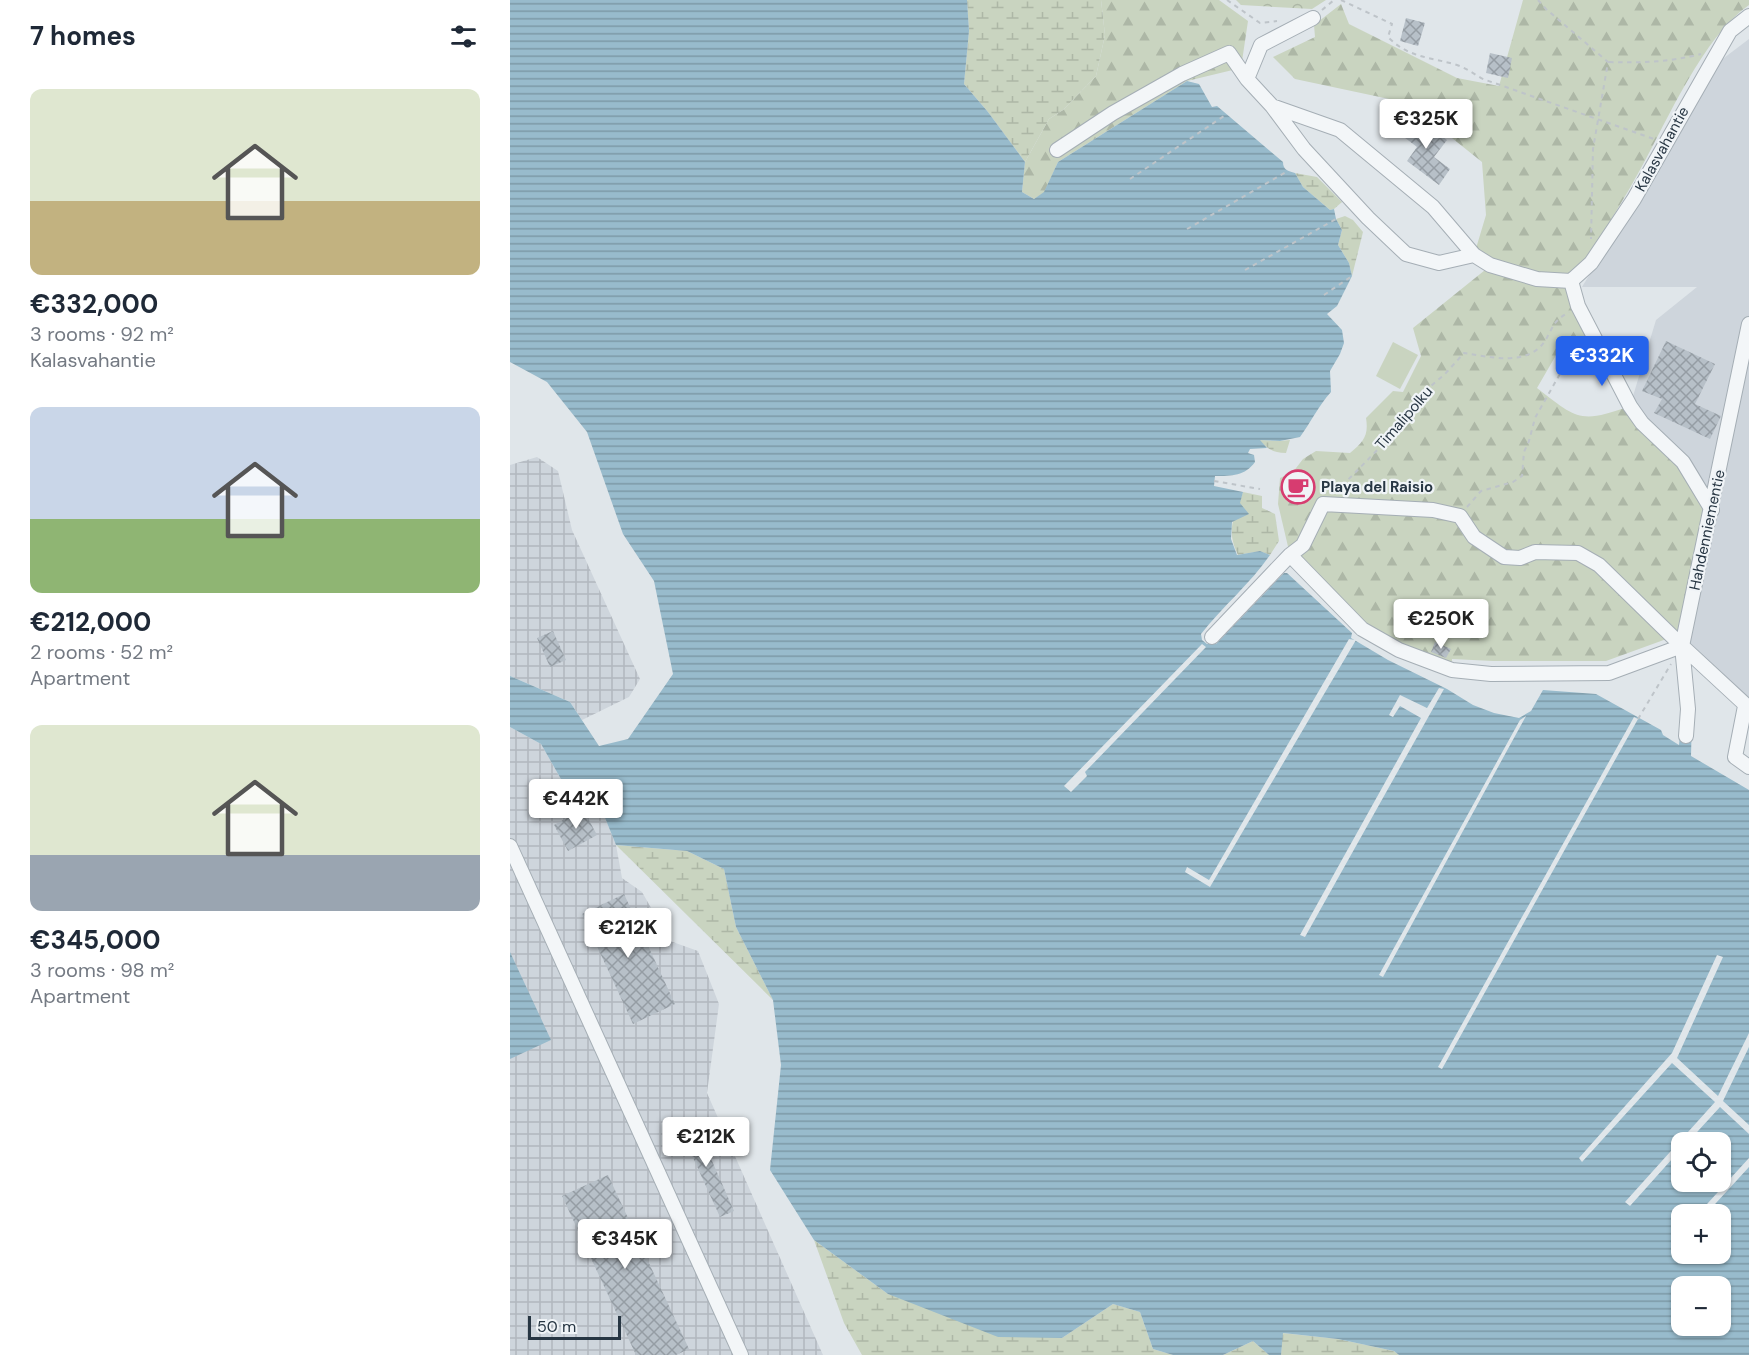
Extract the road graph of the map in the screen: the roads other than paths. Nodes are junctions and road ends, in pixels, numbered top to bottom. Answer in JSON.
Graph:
{"nodes":[{"id":1,"x":1749,"y":16,"type":"edge"},
{"id":2,"x":1313,"y":18,"type":"dead end"},
{"id":3,"x":1247,"y":79,"type":"junction"},
{"id":4,"x":1272,"y":106,"type":"junction"},
{"id":5,"x":1057,"y":150,"type":"dead end"},
{"id":6,"x":1474,"y":255,"type":"junction"},
{"id":7,"x":1571,"y":280,"type":"junction"},
{"id":8,"x":1749,"y":324,"type":"edge"},
{"id":9,"x":1712,"y":510,"type":"junction"},
{"id":10,"x":1290,"y":555,"type":"junction"},
{"id":11,"x":1212,"y":637,"type":"dead end"},
{"id":12,"x":1682,"y":646,"type":"junction"},
{"id":13,"x":1747,"y":707,"type":"edge"},
{"id":14,"x":1686,"y":736,"type":"dead end"},
{"id":15,"x":1749,"y":767,"type":"edge"},
{"id":16,"x":510,"y":846,"type":"edge"},
{"id":17,"x":741,"y":1355,"type":"edge"}],
"edges":[{"from":1,"to":7,"type":"street","name":"Kalasvahantie"},
{"from":2,"to":3,"type":"street"},
{"from":3,"to":4,"type":"street"},
{"from":3,"to":5,"type":"street"},
{"from":4,"to":6,"type":"street"},
{"from":4,"to":6,"type":"street"},
{"from":6,"to":7,"type":"street"},
{"from":7,"to":9,"type":"street"},
{"from":8,"to":9,"type":"street","name":"Hahdenniementie"},
{"from":9,"to":12,"type":"street","name":"Hahdenniementie"},
{"from":10,"to":11,"type":"street"},
{"from":10,"to":12,"type":"street"},
{"from":10,"to":12,"type":"street"},
{"from":12,"to":13,"type":"street"},
{"from":12,"to":14,"type":"street","name":"Hahdenniementie"},
{"from":13,"to":15,"type":"street"},
{"from":16,"to":17,"type":"street"}]}
